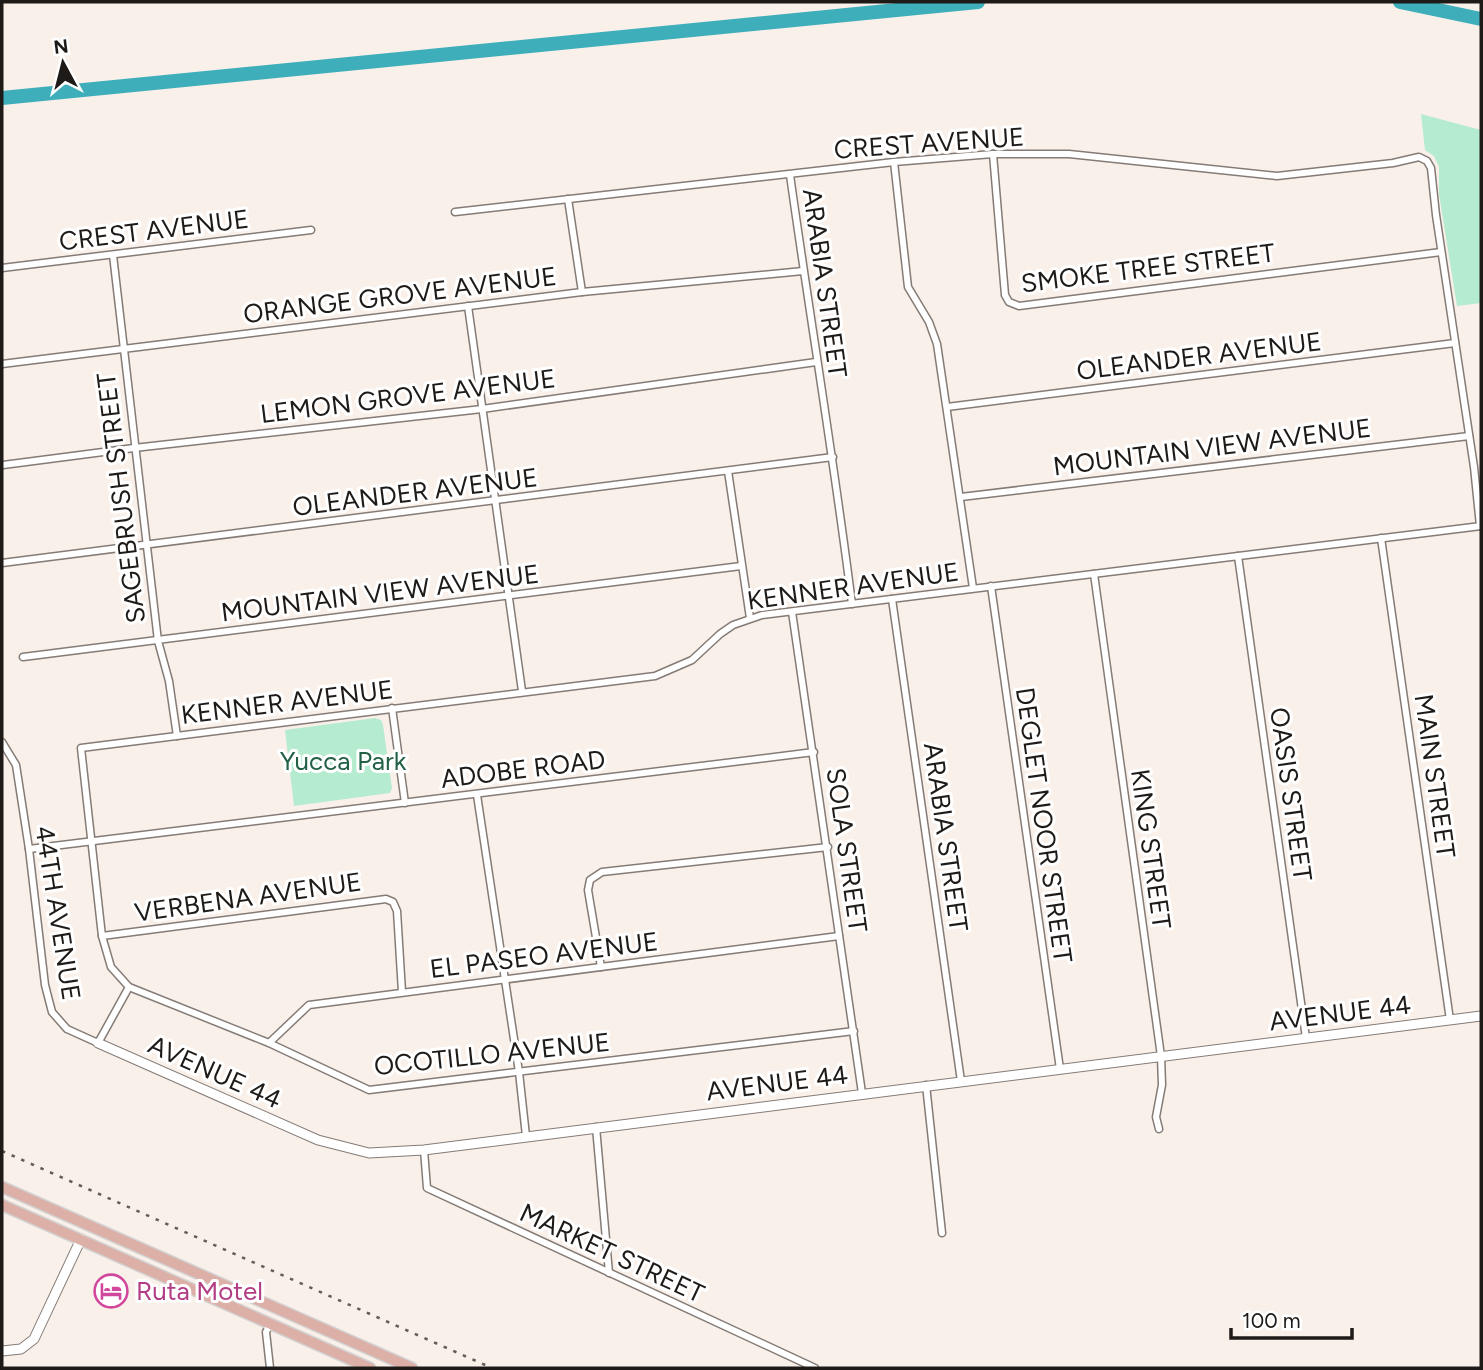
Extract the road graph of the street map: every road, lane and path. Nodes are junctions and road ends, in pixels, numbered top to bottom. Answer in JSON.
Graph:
{"nodes":[{"id":1,"x":993,"y":154,"type":"junction"},
{"id":2,"x":894,"y":162,"type":"junction"},
{"id":3,"x":790,"y":175,"type":"junction"},
{"id":4,"x":568,"y":199,"type":"junction"},
{"id":5,"x":455,"y":212,"type":"dead end"},
{"id":6,"x":311,"y":230,"type":"dead end"},
{"id":7,"x":1441,"y":252,"type":"junction"},
{"id":8,"x":113,"y":254,"type":"junction"},
{"id":9,"x":2,"y":268,"type":"edge"},
{"id":10,"x":803,"y":271,"type":"junction"},
{"id":11,"x":582,"y":292,"type":"junction"},
{"id":12,"x":468,"y":306,"type":"junction"},
{"id":13,"x":1455,"y":343,"type":"junction"},
{"id":14,"x":123,"y":349,"type":"junction"},
{"id":15,"x":816,"y":362,"type":"junction"},
{"id":16,"x":2,"y":364,"type":"edge"},
{"id":17,"x":947,"y":407,"type":"junction"},
{"id":18,"x":482,"y":409,"type":"junction"},
{"id":19,"x":1469,"y":436,"type":"junction"},
{"id":20,"x":134,"y":447,"type":"junction"},
{"id":21,"x":833,"y":457,"type":"junction"},
{"id":22,"x":4,"y":465,"type":"edge"},
{"id":23,"x":728,"y":471,"type":"junction"},
{"id":24,"x":961,"y":497,"type":"junction"},
{"id":25,"x":495,"y":501,"type":"junction"},
{"id":26,"x":1481,"y":526,"type":"edge"},
{"id":27,"x":1381,"y":538,"type":"junction"},
{"id":28,"x":145,"y":545,"type":"junction"},
{"id":29,"x":1238,"y":556,"type":"junction"},
{"id":30,"x":2,"y":563,"type":"edge"},
{"id":31,"x":741,"y":566,"type":"junction"},
{"id":32,"x":1094,"y":574,"type":"junction"},
{"id":33,"x":991,"y":586,"type":"junction"},
{"id":34,"x":973,"y":588,"type":"junction"},
{"id":35,"x":508,"y":595,"type":"junction"},
{"id":36,"x":892,"y":599,"type":"junction"},
{"id":37,"x":852,"y":604,"type":"junction"},
{"id":38,"x":792,"y":612,"type":"junction"},
{"id":39,"x":750,"y":618,"type":"junction"},
{"id":40,"x":158,"y":641,"type":"junction"},
{"id":41,"x":23,"y":657,"type":"dead end"},
{"id":42,"x":522,"y":691,"type":"junction"},
{"id":43,"x":392,"y":708,"type":"junction"},
{"id":44,"x":177,"y":736,"type":"junction"},
{"id":45,"x":2,"y":742,"type":"edge"},
{"id":46,"x":814,"y":752,"type":"junction"},
{"id":47,"x":477,"y":795,"type":"junction"},
{"id":48,"x":405,"y":803,"type":"junction"},
{"id":49,"x":92,"y":842,"type":"junction"},
{"id":50,"x":828,"y":847,"type":"junction"},
{"id":51,"x":29,"y":849,"type":"junction"},
{"id":52,"x":102,"y":936,"type":"junction"},
{"id":53,"x":839,"y":936,"type":"junction"},
{"id":54,"x":601,"y":967,"type":"junction"},
{"id":55,"x":505,"y":979,"type":"junction"},
{"id":56,"x":129,"y":987,"type":"junction"},
{"id":57,"x":402,"y":992,"type":"junction"},
{"id":58,"x":1481,"y":1016,"type":"edge"},
{"id":59,"x":1450,"y":1020,"type":"junction"},
{"id":60,"x":853,"y":1031,"type":"junction"},
{"id":61,"x":1306,"y":1038,"type":"junction"},
{"id":62,"x":98,"y":1043,"type":"junction"},
{"id":63,"x":270,"y":1043,"type":"junction"},
{"id":64,"x":1161,"y":1056,"type":"junction"},
{"id":65,"x":1060,"y":1069,"type":"junction"},
{"id":66,"x":519,"y":1072,"type":"junction"},
{"id":67,"x":961,"y":1081,"type":"junction"},
{"id":68,"x":926,"y":1085,"type":"junction"},
{"id":69,"x":862,"y":1093,"type":"junction"},
{"id":70,"x":596,"y":1127,"type":"junction"},
{"id":71,"x":1159,"y":1129,"type":"dead end"},
{"id":72,"x":526,"y":1136,"type":"junction"},
{"id":73,"x":424,"y":1150,"type":"junction"},
{"id":74,"x":2,"y":1187,"type":"edge"},
{"id":75,"x":3,"y":1205,"type":"edge"},
{"id":76,"x":66,"y":1215,"type":"junction"},
{"id":77,"x":942,"y":1233,"type":"dead end"},
{"id":78,"x":81,"y":1240,"type":"junction"},
{"id":79,"x":165,"y":1259,"type":"junction"},
{"id":80,"x":609,"y":1273,"type":"junction"},
{"id":81,"x":252,"y":1297,"type":"junction"},
{"id":82,"x":270,"y":1324,"type":"junction"},
{"id":83,"x":350,"y":1341,"type":"junction"},
{"id":84,"x":2,"y":1351,"type":"edge"},
{"id":85,"x":270,"y":1368,"type":"edge"},
{"id":86,"x":370,"y":1368,"type":"edge"},
{"id":87,"x":412,"y":1368,"type":"edge"},
{"id":88,"x":815,"y":1368,"type":"edge"}],
"edges":[{"from":1,"to":2,"type":"street","name":"CREST AVENUE"},
{"from":1,"to":7,"type":"street","name":"CREST AVENUE"},
{"from":1,"to":7,"type":"street","name":"SMOKE TREE STREET"},
{"from":2,"to":3,"type":"street","name":"CREST AVENUE"},
{"from":2,"to":17,"type":"street"},
{"from":3,"to":4,"type":"street","name":"CREST AVENUE"},
{"from":3,"to":10,"type":"street","name":"ARABIA STREET"},
{"from":4,"to":5,"type":"street","name":"CREST AVENUE"},
{"from":4,"to":11,"type":"street"},
{"from":6,"to":8,"type":"street","name":"CREST AVENUE"},
{"from":7,"to":13,"type":"street"},
{"from":8,"to":9,"type":"street","name":"CREST AVENUE"},
{"from":8,"to":14,"type":"street","name":"SAGEBRUSH STREET"},
{"from":10,"to":11,"type":"street","name":"ORANGE GROVE AVENUE"},
{"from":10,"to":15,"type":"street","name":"ARABIA STREET"},
{"from":11,"to":12,"type":"street","name":"ORANGE GROVE AVENUE"},
{"from":12,"to":14,"type":"street","name":"ORANGE GROVE AVENUE"},
{"from":12,"to":18,"type":"street"},
{"from":13,"to":17,"type":"street","name":"OLEANDER AVENUE"},
{"from":13,"to":19,"type":"street"},
{"from":14,"to":16,"type":"street","name":"ORANGE GROVE AVENUE"},
{"from":14,"to":20,"type":"street","name":"SAGEBRUSH STREET"},
{"from":15,"to":18,"type":"street","name":"LEMON GROVE AVENUE"},
{"from":15,"to":21,"type":"street","name":"ARABIA STREET"},
{"from":17,"to":24,"type":"street"},
{"from":18,"to":20,"type":"street","name":"LEMON GROVE AVENUE"},
{"from":18,"to":25,"type":"street"},
{"from":19,"to":24,"type":"street","name":"MOUNTAIN VIEW AVENUE"},
{"from":19,"to":26,"type":"street"},
{"from":20,"to":22,"type":"street","name":"LEMON GROVE AVENUE"},
{"from":20,"to":28,"type":"street","name":"SAGEBRUSH STREET"},
{"from":21,"to":23,"type":"street","name":"OLEANDER AVENUE"},
{"from":21,"to":37,"type":"street","name":"ARABIA STREET"},
{"from":23,"to":25,"type":"street","name":"OLEANDER AVENUE"},
{"from":23,"to":31,"type":"street"},
{"from":24,"to":34,"type":"street"},
{"from":25,"to":28,"type":"street","name":"OLEANDER AVENUE"},
{"from":25,"to":35,"type":"street"},
{"from":26,"to":27,"type":"street","name":"KENNER AVENUE"},
{"from":27,"to":29,"type":"street","name":"KENNER AVENUE"},
{"from":27,"to":59,"type":"street","name":"MAIN STREET"},
{"from":28,"to":30,"type":"street","name":"OLEANDER AVENUE"},
{"from":28,"to":40,"type":"street","name":"SAGEBRUSH STREET"},
{"from":29,"to":32,"type":"street","name":"KENNER AVENUE"},
{"from":29,"to":61,"type":"street","name":"OASIS STREET"},
{"from":31,"to":35,"type":"street","name":"MOUNTAIN VIEW AVENUE"},
{"from":31,"to":39,"type":"street"},
{"from":32,"to":33,"type":"street","name":"KENNER AVENUE"},
{"from":32,"to":64,"type":"street","name":"KING STREET"},
{"from":33,"to":34,"type":"street","name":"KENNER AVENUE"},
{"from":33,"to":65,"type":"street","name":"DEGLET NOOR STREET"},
{"from":34,"to":36,"type":"street","name":"KENNER AVENUE"},
{"from":35,"to":40,"type":"street","name":"MOUNTAIN VIEW AVENUE"},
{"from":35,"to":42,"type":"street"},
{"from":36,"to":37,"type":"street","name":"KENNER AVENUE"},
{"from":36,"to":67,"type":"street","name":"ARABIA STREET"},
{"from":37,"to":38,"type":"street","name":"KENNER AVENUE"},
{"from":38,"to":39,"type":"street","name":"KENNER AVENUE"},
{"from":38,"to":46,"type":"street","name":"SOLA STREET"},
{"from":39,"to":42,"type":"street","name":"KENNER AVENUE"},
{"from":40,"to":41,"type":"street","name":"MOUNTAIN VIEW AVENUE"},
{"from":40,"to":44,"type":"street","name":"SAGEBRUSH STREET"},
{"from":42,"to":43,"type":"street","name":"KENNER AVENUE"},
{"from":43,"to":44,"type":"street","name":"KENNER AVENUE"},
{"from":43,"to":48,"type":"street"},
{"from":44,"to":49,"type":"street","name":"KENNER AVENUE"},
{"from":45,"to":51,"type":"street","name":"44TH AVENUE"},
{"from":46,"to":47,"type":"street","name":"ADOBE ROAD"},
{"from":46,"to":50,"type":"street","name":"SOLA STREET"},
{"from":47,"to":48,"type":"street","name":"ADOBE ROAD"},
{"from":47,"to":55,"type":"street"},
{"from":48,"to":49,"type":"street","name":"ADOBE ROAD"},
{"from":49,"to":51,"type":"street","name":"ADOBE ROAD"},
{"from":49,"to":52,"type":"street"},
{"from":50,"to":53,"type":"street","name":"SOLA STREET"},
{"from":50,"to":54,"type":"street"},
{"from":51,"to":62,"type":"street","name":"44TH AVENUE"},
{"from":52,"to":56,"type":"street"},
{"from":52,"to":57,"type":"street","name":"VERBENA AVENUE"},
{"from":53,"to":54,"type":"street","name":"EL PASEO AVENUE"},
{"from":53,"to":60,"type":"street","name":"SOLA STREET"},
{"from":54,"to":55,"type":"street","name":"EL PASEO AVENUE"},
{"from":55,"to":57,"type":"street","name":"EL PASEO AVENUE"},
{"from":55,"to":66,"type":"street"},
{"from":56,"to":62,"type":"street"},
{"from":56,"to":63,"type":"street","name":"OCOTILLO AVENUE"},
{"from":57,"to":63,"type":"street","name":"EL PASEO AVENUE"},
{"from":58,"to":59,"type":"street","name":"AVENUE 44"},
{"from":59,"to":61,"type":"street","name":"AVENUE 44"},
{"from":60,"to":66,"type":"street","name":"OCOTILLO AVENUE"},
{"from":60,"to":69,"type":"street","name":"SOLA STREET"},
{"from":61,"to":64,"type":"street","name":"AVENUE 44"},
{"from":62,"to":73,"type":"street","name":"AVENUE 44"},
{"from":63,"to":66,"type":"street","name":"OCOTILLO AVENUE"},
{"from":64,"to":65,"type":"street","name":"AVENUE 44"},
{"from":64,"to":71,"type":"street","name":"KING STREET"},
{"from":65,"to":67,"type":"street","name":"AVENUE 44"},
{"from":66,"to":72,"type":"street"},
{"from":67,"to":68,"type":"street","name":"AVENUE 44"},
{"from":68,"to":69,"type":"street","name":"AVENUE 44"},
{"from":68,"to":77,"type":"street"},
{"from":69,"to":70,"type":"street","name":"AVENUE 44"},
{"from":70,"to":72,"type":"street","name":"AVENUE 44"},
{"from":70,"to":80,"type":"street"},
{"from":72,"to":73,"type":"street","name":"AVENUE 44"},
{"from":73,"to":80,"type":"street","name":"MARKET STREET"},
{"from":74,"to":76,"type":"main road"},
{"from":75,"to":76,"type":"main road"},
{"from":75,"to":78,"type":"main road"},
{"from":76,"to":78,"type":"main road"},
{"from":76,"to":79,"type":"main road"},
{"from":78,"to":79,"type":"main road"},
{"from":78,"to":82,"type":"main road"},
{"from":78,"to":84,"type":"street"},
{"from":79,"to":81,"type":"main road"},
{"from":80,"to":88,"type":"street","name":"MARKET STREET"},
{"from":81,"to":82,"type":"main road"},
{"from":81,"to":83,"type":"main road"},
{"from":82,"to":83,"type":"main road"},
{"from":82,"to":85,"type":"street"},
{"from":82,"to":86,"type":"main road"},
{"from":83,"to":87,"type":"main road"}]}
